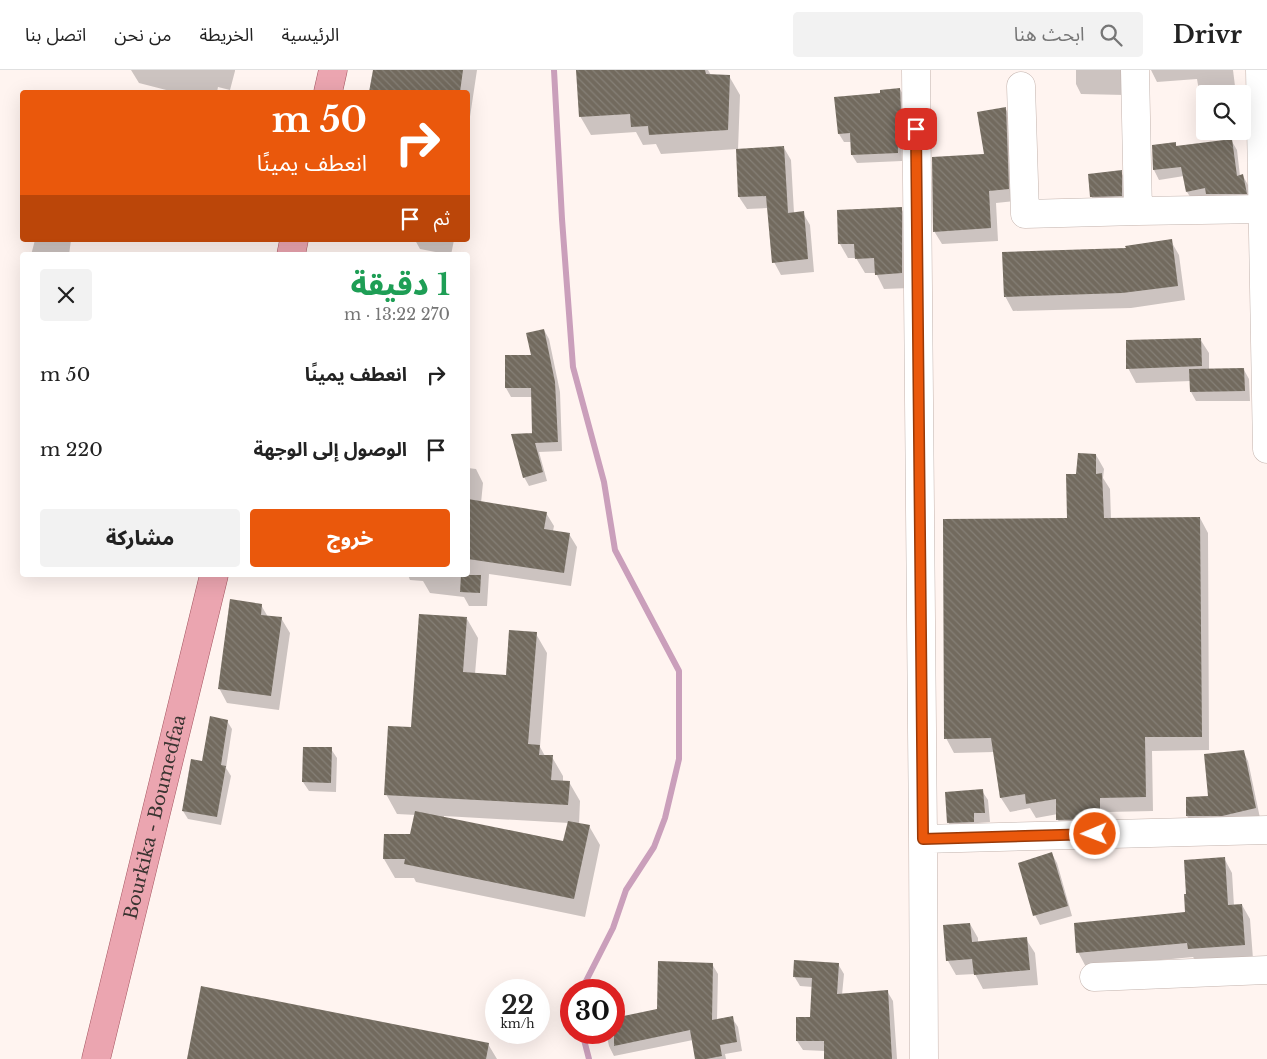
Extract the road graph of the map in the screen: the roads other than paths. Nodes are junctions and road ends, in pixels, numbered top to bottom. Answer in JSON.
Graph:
{"nodes":[{"id":1,"x":333,"y":70,"type":"edge"},
{"id":2,"x":916,"y":70,"type":"edge"},
{"id":3,"x":1135,"y":70,"type":"edge"},
{"id":4,"x":1260,"y":70,"type":"edge"},
{"id":5,"x":1021,"y":86,"type":"dead end"},
{"id":6,"x":328,"y":90,"type":"edge"},
{"id":7,"x":1264,"y":168,"type":"edge"},
{"id":8,"x":1262,"y":209,"type":"junction"},
{"id":9,"x":1138,"y":211,"type":"junction"},
{"id":10,"x":1267,"y":449,"type":"edge"},
{"id":11,"x":214,"y":577,"type":"edge"},
{"id":12,"x":1267,"y":830,"type":"edge"},
{"id":13,"x":923,"y":839,"type":"junction"},
{"id":14,"x":1267,"y":970,"type":"edge"},
{"id":15,"x":1094,"y":977,"type":"dead end"},
{"id":16,"x":96,"y":1059,"type":"edge"},
{"id":17,"x":924,"y":1059,"type":"edge"}],
"edges":[{"from":1,"to":6,"type":"main road"},
{"from":2,"to":13,"type":"street"},
{"from":3,"to":9,"type":"street"},
{"from":4,"to":7,"type":"street"},
{"from":5,"to":9,"type":"street"},
{"from":7,"to":8,"type":"street"},
{"from":8,"to":9,"type":"street"},
{"from":8,"to":10,"type":"street"},
{"from":11,"to":16,"type":"main road","name":"Bourkika - Boumedfaa"},
{"from":12,"to":13,"type":"street"},
{"from":13,"to":17,"type":"street"},
{"from":14,"to":15,"type":"street"}]}
